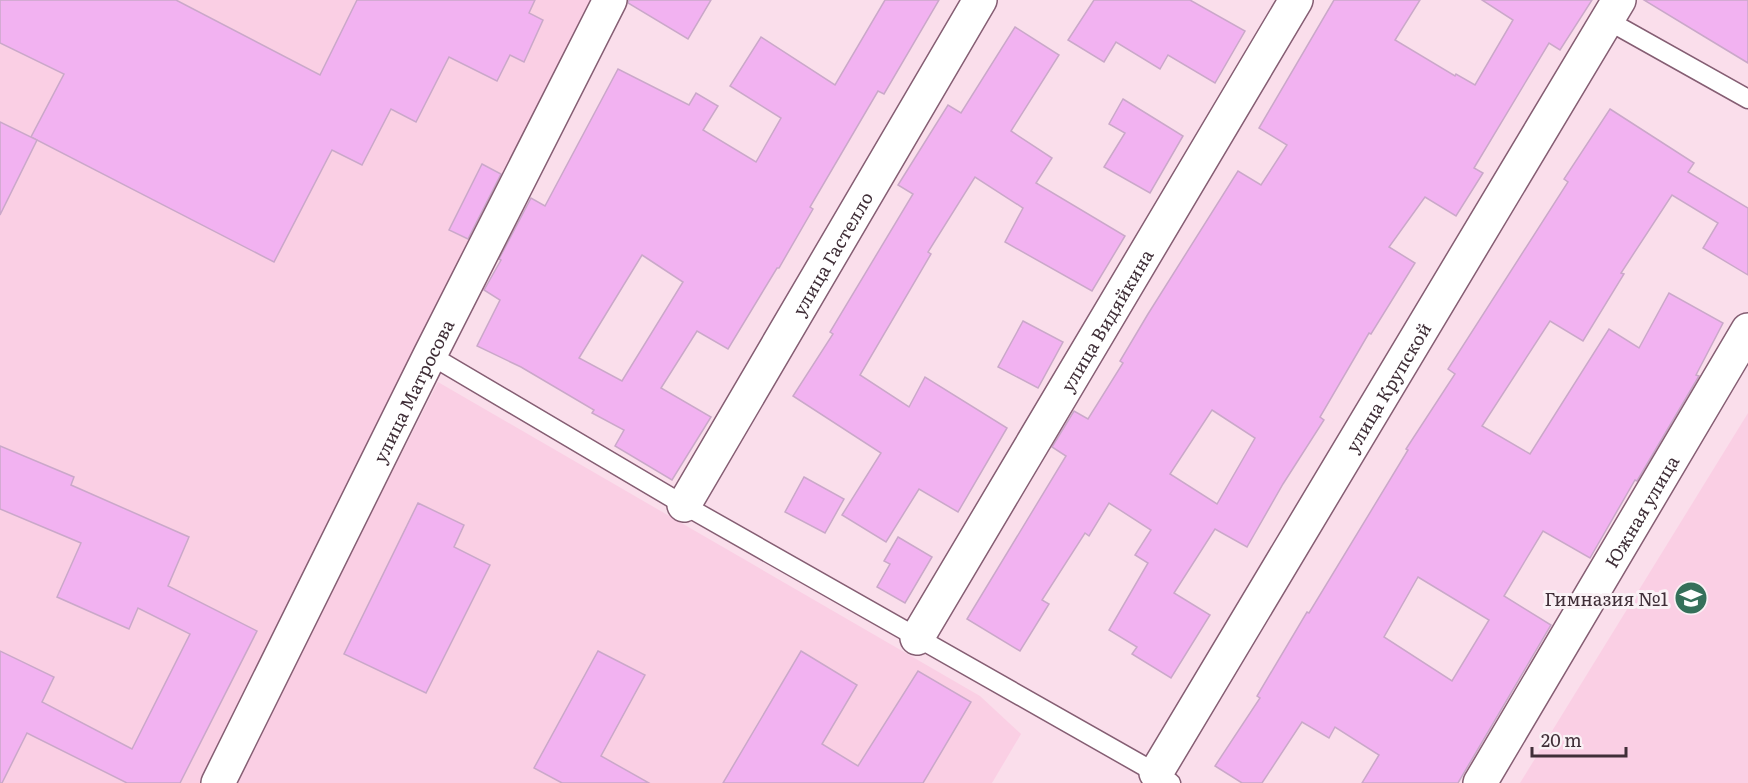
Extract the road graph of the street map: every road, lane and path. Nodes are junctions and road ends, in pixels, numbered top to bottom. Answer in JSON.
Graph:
{"nodes":[{"id":1,"x":610,"y":0,"type":"edge"},
{"id":2,"x":980,"y":0,"type":"edge"},
{"id":3,"x":1296,"y":0,"type":"edge"},
{"id":4,"x":1613,"y":10,"type":"edge"},
{"id":5,"x":1748,"y":99,"type":"edge"},
{"id":6,"x":1748,"y":330,"type":"edge"},
{"id":7,"x":430,"y":355,"type":"junction"},
{"id":8,"x":684,"y":505,"type":"junction"},
{"id":9,"x":917,"y":639,"type":"junction"},
{"id":10,"x":1164,"y":778,"type":"edge"},
{"id":11,"x":219,"y":783,"type":"edge"},
{"id":12,"x":1480,"y":783,"type":"edge"}],
"edges":[{"from":1,"to":7,"type":"street","name":"улица Матросова"},
{"from":2,"to":8,"type":"street","name":"улица Гастелло"},
{"from":3,"to":9,"type":"street","name":"улица Видяйкина"},
{"from":4,"to":5,"type":"lane"},
{"from":4,"to":10,"type":"street","name":"улица Крупской"},
{"from":6,"to":12,"type":"street","name":"Южная улица"},
{"from":7,"to":8,"type":"lane"},
{"from":7,"to":11,"type":"street","name":"улица Матросова"},
{"from":8,"to":9,"type":"lane"},
{"from":9,"to":10,"type":"lane"}]}
